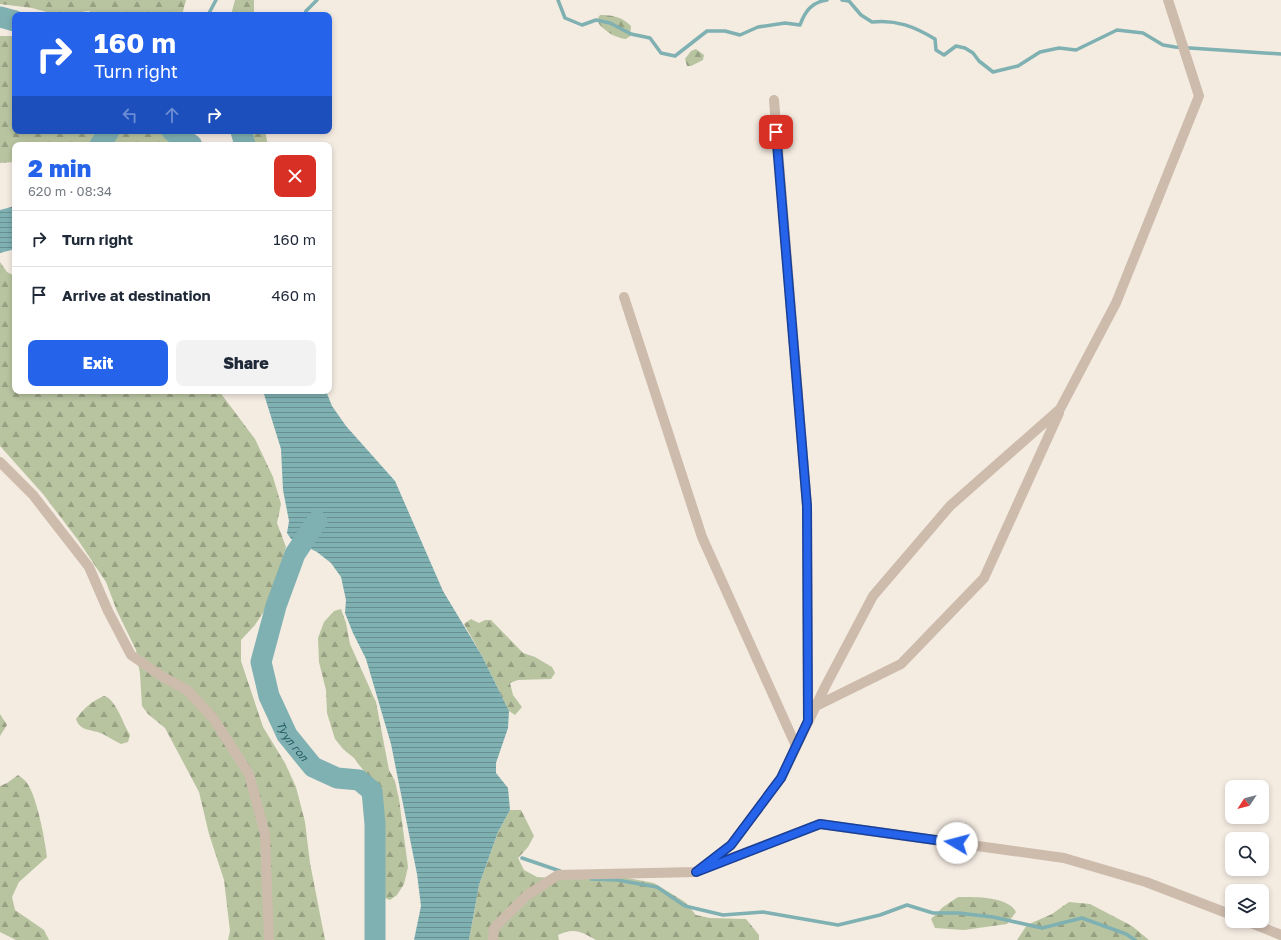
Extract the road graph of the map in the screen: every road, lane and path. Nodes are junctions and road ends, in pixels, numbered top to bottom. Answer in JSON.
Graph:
{"nodes":[{"id":1,"x":1168,"y":0,"type":"edge"},
{"id":2,"x":774,"y":100,"type":"dead end"},
{"id":3,"x":624,"y":297,"type":"dead end"},
{"id":4,"x":1060,"y":409,"type":"junction"},
{"id":5,"x":0,"y":462,"type":"edge"},
{"id":6,"x":816,"y":706,"type":"junction"},
{"id":7,"x":808,"y":721,"type":"junction"},
{"id":8,"x":796,"y":746,"type":"junction"},
{"id":9,"x":696,"y":872,"type":"junction"},
{"id":10,"x":1225,"y":913,"type":"edge"},
{"id":11,"x":1264,"y":928,"type":"edge"},
{"id":12,"x":1281,"y":935,"type":"edge"},
{"id":13,"x":269,"y":940,"type":"edge"},
{"id":14,"x":493,"y":940,"type":"edge"}],
"edges":[{"from":1,"to":4,"type":"street"},
{"from":2,"to":7,"type":"street"},
{"from":3,"to":8,"type":"street"},
{"from":4,"to":6,"type":"street"},
{"from":4,"to":6,"type":"street"},
{"from":5,"to":13,"type":"street"},
{"from":6,"to":7,"type":"street"},
{"from":7,"to":8,"type":"street"},
{"from":8,"to":9,"type":"street"},
{"from":9,"to":10,"type":"street"},
{"from":9,"to":14,"type":"street"},
{"from":11,"to":12,"type":"street"}]}
